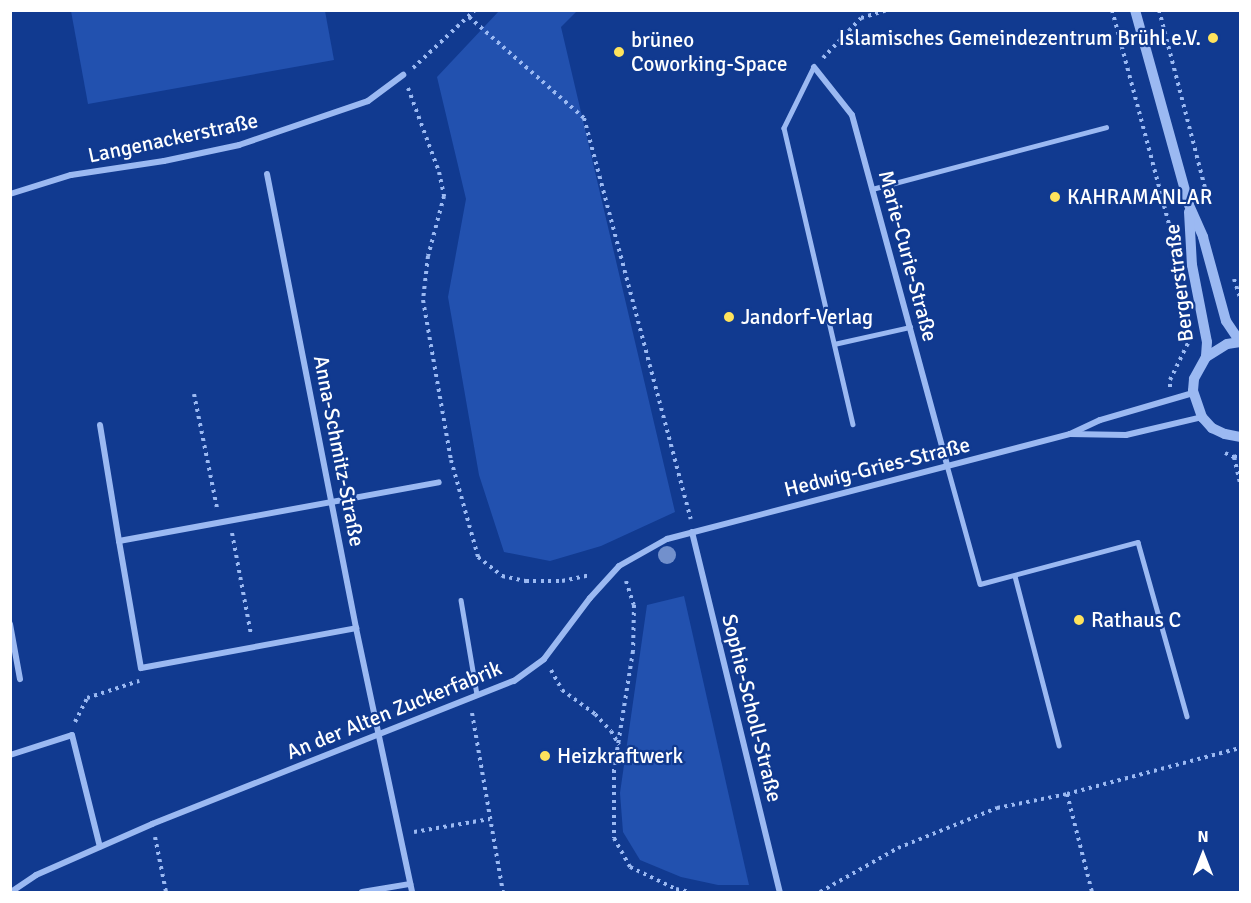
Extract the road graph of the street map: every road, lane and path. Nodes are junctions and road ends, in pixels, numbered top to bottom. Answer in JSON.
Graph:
{"nodes":[{"id":1,"x":475,"y":10,"type":"edge"},
{"id":2,"x":888,"y":10,"type":"edge"},
{"id":3,"x":1112,"y":10,"type":"edge"},
{"id":4,"x":1135,"y":10,"type":"edge"},
{"id":5,"x":1159,"y":10,"type":"edge"},
{"id":6,"x":469,"y":17,"type":"junction"},
{"id":7,"x":814,"y":66,"type":"junction"},
{"id":8,"x":403,"y":75,"type":"junction"},
{"id":9,"x":1106,"y":127,"type":"dead end"},
{"id":10,"x":267,"y":174,"type":"dead end"},
{"id":11,"x":872,"y":189,"type":"junction"},
{"id":12,"x":10,"y":194,"type":"edge"},
{"id":13,"x":1189,"y":205,"type":"junction"},
{"id":14,"x":1212,"y":213,"type":"dead end"},
{"id":15,"x":1173,"y":240,"type":"dead end"},
{"id":16,"x":1233,"y":277,"type":"dead end"},
{"id":17,"x":1240,"y":298,"type":"edge"},
{"id":18,"x":910,"y":327,"type":"junction"},
{"id":19,"x":1240,"y":342,"type":"edge"},
{"id":20,"x":834,"y":344,"type":"junction"},
{"id":21,"x":1206,"y":357,"type":"junction"},
{"id":22,"x":1193,"y":393,"type":"junction"},
{"id":23,"x":194,"y":394,"type":"dead end"},
{"id":24,"x":1202,"y":417,"type":"junction"},
{"id":25,"x":853,"y":424,"type":"dead end"},
{"id":26,"x":100,"y":425,"type":"dead end"},
{"id":27,"x":1070,"y":434,"type":"junction"},
{"id":28,"x":1240,"y":437,"type":"edge"},
{"id":29,"x":1240,"y":455,"type":"edge"},
{"id":30,"x":947,"y":465,"type":"junction"},
{"id":31,"x":439,"y":482,"type":"dead end"},
{"id":32,"x":1240,"y":484,"type":"edge"},
{"id":33,"x":333,"y":502,"type":"junction"},
{"id":34,"x":230,"y":522,"type":"junction"},
{"id":35,"x":220,"y":524,"type":"junction"},
{"id":36,"x":693,"y":531,"type":"junction"},
{"id":37,"x":119,"y":541,"type":"junction"},
{"id":38,"x":619,"y":566,"type":"junction"},
{"id":39,"x":1015,"y":576,"type":"junction"},
{"id":40,"x":461,"y":600,"type":"dead end"},
{"id":41,"x":10,"y":624,"type":"edge"},
{"id":42,"x":356,"y":628,"type":"junction"},
{"id":43,"x":253,"y":647,"type":"junction"},
{"id":44,"x":544,"y":659,"type":"junction"},
{"id":45,"x":141,"y":668,"type":"junction"},
{"id":46,"x":21,"y":679,"type":"dead end"},
{"id":47,"x":477,"y":695,"type":"junction"},
{"id":48,"x":469,"y":699,"type":"junction"},
{"id":49,"x":1187,"y":716,"type":"dead end"},
{"id":50,"x":379,"y":734,"type":"junction"},
{"id":51,"x":72,"y":735,"type":"junction"},
{"id":52,"x":1059,"y":745,"type":"dead end"},
{"id":53,"x":619,"y":746,"type":"junction"},
{"id":54,"x":1240,"y":748,"type":"edge"},
{"id":55,"x":10,"y":755,"type":"edge"},
{"id":56,"x":1067,"y":794,"type":"junction"},
{"id":57,"x":490,"y":819,"type":"junction"},
{"id":58,"x":152,"y":824,"type":"junction"},
{"id":59,"x":401,"y":834,"type":"junction"},
{"id":60,"x":100,"y":847,"type":"junction"},
{"id":61,"x":410,"y":884,"type":"junction"},
{"id":62,"x":675,"y":891,"type":"edge"},
{"id":63,"x":11,"y":892,"type":"edge"},
{"id":64,"x":166,"y":892,"type":"edge"},
{"id":65,"x":362,"y":892,"type":"edge"},
{"id":66,"x":412,"y":892,"type":"edge"},
{"id":67,"x":503,"y":892,"type":"edge"},
{"id":68,"x":690,"y":892,"type":"edge"},
{"id":69,"x":780,"y":892,"type":"edge"},
{"id":70,"x":820,"y":892,"type":"edge"},
{"id":71,"x":1092,"y":892,"type":"edge"}],
"edges":[{"from":1,"to":6,"type":"path"},
{"from":2,"to":7,"type":"path"},
{"from":3,"to":15,"type":"path"},
{"from":4,"to":13,"type":"street","name":"Bergerstraße"},
{"from":5,"to":14,"type":"path"},
{"from":6,"to":8,"type":"path"},
{"from":6,"to":36,"type":"path"},
{"from":7,"to":11,"type":"street","name":"Marie-Curie-Straße"},
{"from":7,"to":20,"type":"lane"},
{"from":8,"to":12,"type":"street","name":"Langenackerstraße"},
{"from":8,"to":38,"type":"path"},
{"from":9,"to":11,"type":"lane"},
{"from":10,"to":33,"type":"street","name":"Anna-Schmitz-Straße"},
{"from":11,"to":18,"type":"street","name":"Marie-Curie-Straße"},
{"from":13,"to":19,"type":"street","name":"Bergerstraße"},
{"from":13,"to":21,"type":"street","name":"Bergerstraße"},
{"from":16,"to":17,"type":"path"},
{"from":18,"to":20,"type":"lane"},
{"from":18,"to":30,"type":"street","name":"Marie-Curie-Straße"},
{"from":19,"to":21,"type":"street","name":"Bergerstraße"},
{"from":20,"to":25,"type":"lane"},
{"from":21,"to":22,"type":"street","name":"Bergerstraße"},
{"from":22,"to":24,"type":"street"},
{"from":22,"to":27,"type":"street","name":"Hedwig-Gries-Straße"},
{"from":23,"to":35,"type":"path"},
{"from":24,"to":27,"type":"street","name":"Hedwig-Gries-Straße"},
{"from":24,"to":28,"type":"street"},
{"from":26,"to":37,"type":"street"},
{"from":27,"to":30,"type":"street","name":"Hedwig-Gries-Straße"},
{"from":29,"to":32,"type":"path"},
{"from":30,"to":36,"type":"street","name":"Hedwig-Gries-Straße"},
{"from":30,"to":39,"type":"lane"},
{"from":31,"to":33,"type":"street"},
{"from":33,"to":34,"type":"street"},
{"from":33,"to":42,"type":"street","name":"Anna-Schmitz-Straße"},
{"from":34,"to":35,"type":"street"},
{"from":34,"to":43,"type":"path"},
{"from":35,"to":37,"type":"street"},
{"from":36,"to":38,"type":"street","name":"An der Alten Zuckerfabrik"},
{"from":36,"to":69,"type":"street","name":"Sophie-Scholl-Straße"},
{"from":37,"to":45,"type":"street"},
{"from":38,"to":44,"type":"street","name":"An der Alten Zuckerfabrik"},
{"from":38,"to":53,"type":"path"},
{"from":39,"to":49,"type":"lane"},
{"from":39,"to":52,"type":"lane"},
{"from":40,"to":47,"type":"lane"},
{"from":41,"to":46,"type":"street"},
{"from":42,"to":43,"type":"street"},
{"from":42,"to":50,"type":"street","name":"Anna-Schmitz-Straße"},
{"from":43,"to":45,"type":"street"},
{"from":44,"to":47,"type":"street","name":"An der Alten Zuckerfabrik"},
{"from":44,"to":53,"type":"path"},
{"from":45,"to":51,"type":"path"},
{"from":47,"to":48,"type":"street","name":"An der Alten Zuckerfabrik"},
{"from":48,"to":50,"type":"street","name":"An der Alten Zuckerfabrik"},
{"from":48,"to":57,"type":"path"},
{"from":50,"to":58,"type":"street","name":"An der Alten Zuckerfabrik"},
{"from":50,"to":59,"type":"street","name":"Anna-Schmitz-Straße"},
{"from":51,"to":55,"type":"street"},
{"from":51,"to":60,"type":"street"},
{"from":53,"to":62,"type":"path"},
{"from":54,"to":56,"type":"path"},
{"from":56,"to":70,"type":"path"},
{"from":56,"to":71,"type":"path"},
{"from":57,"to":59,"type":"path"},
{"from":57,"to":67,"type":"path"},
{"from":58,"to":60,"type":"street","name":"An der Alten Zuckerfabrik"},
{"from":58,"to":64,"type":"path"},
{"from":59,"to":61,"type":"street","name":"Anna-Schmitz-Straße"},
{"from":60,"to":63,"type":"street","name":"An der Alten Zuckerfabrik"},
{"from":61,"to":65,"type":"street"},
{"from":61,"to":66,"type":"street","name":"Anna-Schmitz-Straße"},
{"from":62,"to":68,"type":"path"}]}
